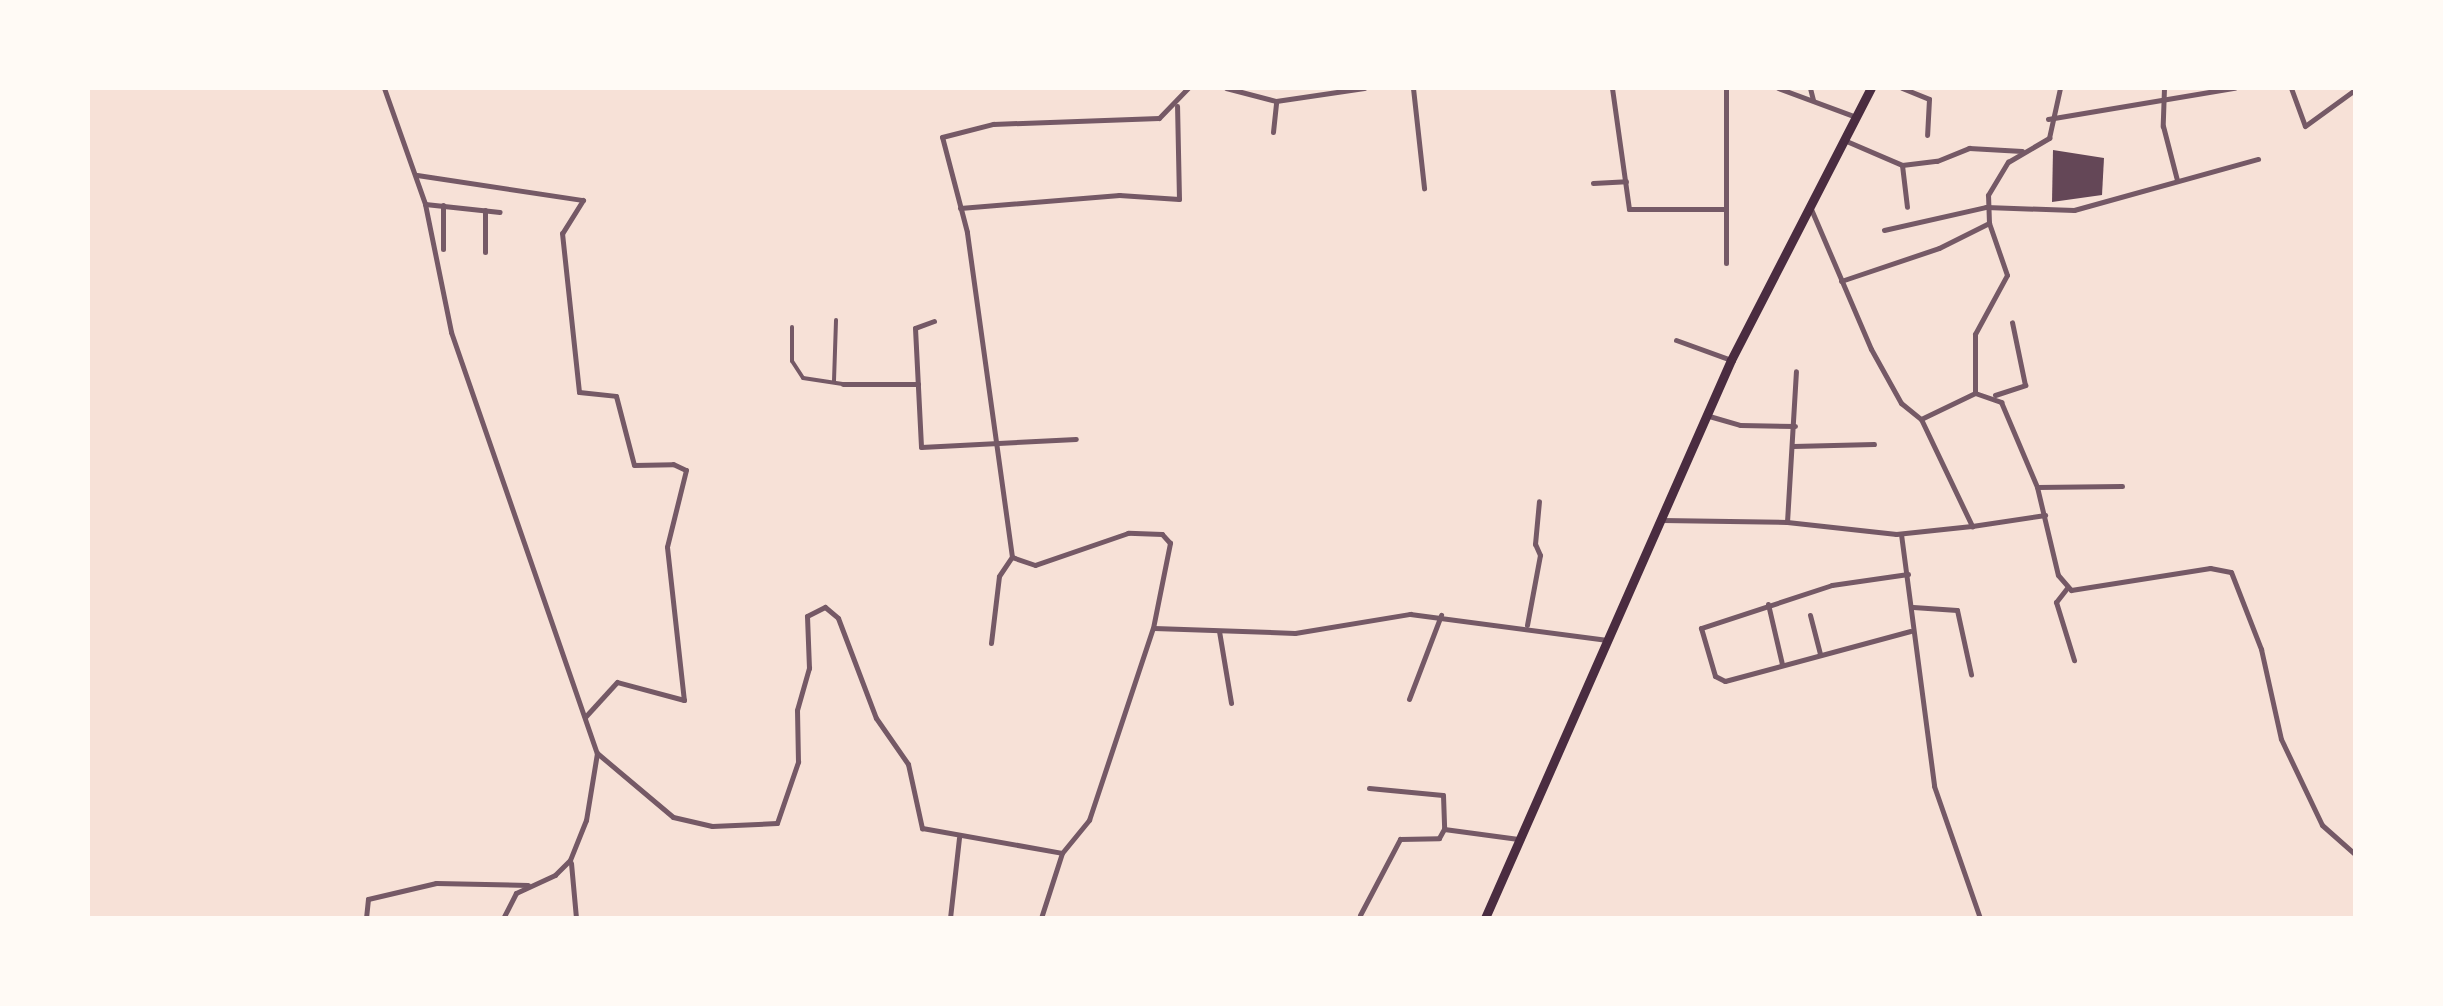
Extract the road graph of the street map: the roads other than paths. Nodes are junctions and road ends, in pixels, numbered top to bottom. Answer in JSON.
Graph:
{"nodes":[{"id":1,"x":384,"y":88,"type":"edge"},
{"id":2,"x":1188,"y":88,"type":"edge"},
{"id":3,"x":1226,"y":88,"type":"edge"},
{"id":4,"x":1251,"y":88,"type":"edge"},
{"id":5,"x":1364,"y":88,"type":"edge"},
{"id":6,"x":1414,"y":88,"type":"edge"},
{"id":7,"x":1612,"y":88,"type":"edge"},
{"id":8,"x":1726,"y":88,"type":"edge"},
{"id":9,"x":1778,"y":88,"type":"edge"},
{"id":10,"x":1810,"y":88,"type":"edge"},
{"id":11,"x":1871,"y":88,"type":"edge"},
{"id":12,"x":1902,"y":88,"type":"edge"},
{"id":13,"x":2060,"y":88,"type":"edge"},
{"id":14,"x":2164,"y":88,"type":"edge"},
{"id":15,"x":2234,"y":88,"type":"edge"},
{"id":16,"x":2290,"y":88,"type":"edge"},
{"id":17,"x":1340,"y":89,"type":"edge"},
{"id":18,"x":2356,"y":89,"type":"edge"},
{"id":19,"x":1250,"y":97,"type":"junction"},
{"id":20,"x":1813,"y":100,"type":"junction"},
{"id":21,"x":1276,"y":101,"type":"junction"},
{"id":22,"x":2162,"y":102,"type":"junction"},
{"id":23,"x":1177,"y":106,"type":"junction"},
{"id":24,"x":1856,"y":118,"type":"junction"},
{"id":25,"x":2048,"y":118,"type":"junction"},
{"id":26,"x":1272,"y":132,"type":"dead end"},
{"id":27,"x":1927,"y":135,"type":"dead end"},
{"id":28,"x":1844,"y":139,"type":"junction"},
{"id":29,"x":2022,"y":150,"type":"junction"},
{"id":30,"x":2258,"y":160,"type":"dead end"},
{"id":31,"x":1902,"y":165,"type":"junction"},
{"id":32,"x":416,"y":176,"type":"junction"},
{"id":33,"x":2177,"y":180,"type":"junction"},
{"id":34,"x":1626,"y":181,"type":"junction"},
{"id":35,"x":1594,"y":183,"type":"dead end"},
{"id":36,"x":1424,"y":188,"type":"dead end"},
{"id":37,"x":1810,"y":203,"type":"junction"},
{"id":38,"x":425,"y":204,"type":"junction"},
{"id":39,"x":443,"y":205,"type":"junction"},
{"id":40,"x":1907,"y":207,"type":"dead end"},
{"id":41,"x":1986,"y":207,"type":"junction"},
{"id":42,"x":960,"y":208,"type":"junction"},
{"id":43,"x":1726,"y":209,"type":"junction"},
{"id":44,"x":485,"y":210,"type":"junction"},
{"id":45,"x":500,"y":212,"type":"dead end"},
{"id":46,"x":1989,"y":223,"type":"junction"},
{"id":47,"x":1884,"y":230,"type":"dead end"},
{"id":48,"x":443,"y":250,"type":"dead end"},
{"id":49,"x":485,"y":252,"type":"dead end"},
{"id":50,"x":1726,"y":264,"type":"dead end"},
{"id":51,"x":1841,"y":282,"type":"junction"},
{"id":52,"x":836,"y":320,"type":"dead end"},
{"id":53,"x":934,"y":322,"type":"dead end"},
{"id":54,"x":2012,"y":322,"type":"dead end"},
{"id":55,"x":792,"y":327,"type":"dead end"},
{"id":56,"x":1676,"y":340,"type":"dead end"},
{"id":57,"x":1731,"y":360,"type":"junction"},
{"id":58,"x":1796,"y":370,"type":"dead end"},
{"id":59,"x":834,"y":381,"type":"junction"},
{"id":60,"x":843,"y":384,"type":"joint"},
{"id":61,"x":918,"y":384,"type":"junction"},
{"id":62,"x":1976,"y":393,"type":"junction"},
{"id":63,"x":1992,"y":396,"type":"junction"},
{"id":64,"x":1706,"y":416,"type":"junction"},
{"id":65,"x":1921,"y":419,"type":"junction"},
{"id":66,"x":1795,"y":426,"type":"junction"},
{"id":67,"x":1076,"y":439,"type":"dead end"},
{"id":68,"x":1874,"y":444,"type":"dead end"},
{"id":69,"x":999,"y":446,"type":"junction"},
{"id":70,"x":1793,"y":446,"type":"junction"},
{"id":71,"x":2122,"y":486,"type":"dead end"},
{"id":72,"x":2036,"y":487,"type":"junction"},
{"id":73,"x":1539,"y":500,"type":"dead end"},
{"id":74,"x":2045,"y":515,"type":"junction"},
{"id":75,"x":1661,"y":520,"type":"junction"},
{"id":76,"x":1787,"y":522,"type":"junction"},
{"id":77,"x":1972,"y":526,"type":"junction"},
{"id":78,"x":1901,"y":534,"type":"junction"},
{"id":79,"x":1012,"y":558,"type":"junction"},
{"id":80,"x":1908,"y":574,"type":"junction"},
{"id":81,"x":2067,"y":588,"type":"junction"},
{"id":82,"x":1768,"y":604,"type":"junction"},
{"id":83,"x":1912,"y":607,"type":"junction"},
{"id":84,"x":1440,"y":615,"type":"junction"},
{"id":85,"x":1810,"y":615,"type":"dead end"},
{"id":86,"x":1527,"y":625,"type":"junction"},
{"id":87,"x":1153,"y":628,"type":"junction"},
{"id":88,"x":1219,"y":631,"type":"junction"},
{"id":89,"x":1910,"y":632,"type":"junction"},
{"id":90,"x":1606,"y":640,"type":"junction"},
{"id":91,"x":991,"y":642,"type":"dead end"},
{"id":92,"x":1820,"y":654,"type":"junction"},
{"id":93,"x":2074,"y":660,"type":"dead end"},
{"id":94,"x":1782,"y":664,"type":"junction"},
{"id":95,"x":1971,"y":674,"type":"dead end"},
{"id":96,"x":1409,"y":699,"type":"dead end"},
{"id":97,"x":1231,"y":703,"type":"dead end"},
{"id":98,"x":584,"y":718,"type":"junction"},
{"id":99,"x":597,"y":753,"type":"junction"},
{"id":100,"x":1369,"y":788,"type":"dead end"},
{"id":101,"x":1444,"y":829,"type":"junction"},
{"id":102,"x":959,"y":838,"type":"junction"},
{"id":103,"x":1519,"y":839,"type":"junction"},
{"id":104,"x":1062,"y":853,"type":"junction"},
{"id":105,"x":2356,"y":855,"type":"edge"},
{"id":106,"x":570,"y":860,"type":"junction"},
{"id":107,"x":530,"y":886,"type":"junction"},
{"id":108,"x":1360,"y":914,"type":"dead end"},
{"id":109,"x":366,"y":918,"type":"edge"},
{"id":110,"x":503,"y":918,"type":"edge"},
{"id":111,"x":576,"y":918,"type":"edge"},
{"id":112,"x":950,"y":918,"type":"edge"},
{"id":113,"x":1041,"y":918,"type":"edge"},
{"id":114,"x":1485,"y":918,"type":"edge"},
{"id":115,"x":1980,"y":918,"type":"edge"}],
"edges":[{"from":1,"to":32,"type":"street"},
{"from":2,"to":23,"type":"street"},
{"from":3,"to":19,"type":"street"},
{"from":4,"to":19,"type":"street"},
{"from":5,"to":17,"type":"street"},
{"from":6,"to":36,"type":"street"},
{"from":7,"to":34,"type":"street"},
{"from":8,"to":43,"type":"street"},
{"from":9,"to":20,"type":"street"},
{"from":10,"to":20,"type":"street"},
{"from":11,"to":24,"type":"main road"},
{"from":12,"to":27,"type":"street"},
{"from":13,"to":25,"type":"street"},
{"from":14,"to":22,"type":"street"},
{"from":15,"to":22,"type":"street"},
{"from":16,"to":18,"type":"street"},
{"from":17,"to":21,"type":"street"},
{"from":19,"to":21,"type":"street"},
{"from":20,"to":24,"type":"street"},
{"from":21,"to":26,"type":"street"},
{"from":22,"to":25,"type":"street"},
{"from":22,"to":33,"type":"street"},
{"from":23,"to":42,"type":"street"},
{"from":23,"to":42,"type":"street"},
{"from":24,"to":28,"type":"main road"},
{"from":25,"to":29,"type":"street"},
{"from":28,"to":31,"type":"street"},
{"from":28,"to":37,"type":"main road"},
{"from":29,"to":31,"type":"street"},
{"from":29,"to":41,"type":"street"},
{"from":30,"to":33,"type":"street"},
{"from":31,"to":40,"type":"street"},
{"from":32,"to":38,"type":"street"},
{"from":32,"to":98,"type":"street"},
{"from":33,"to":41,"type":"street"},
{"from":34,"to":35,"type":"street"},
{"from":34,"to":43,"type":"street"},
{"from":37,"to":51,"type":"street"},
{"from":37,"to":57,"type":"main road"},
{"from":38,"to":39,"type":"street"},
{"from":38,"to":98,"type":"street"},
{"from":39,"to":44,"type":"street"},
{"from":39,"to":48,"type":"street"},
{"from":41,"to":46,"type":"street"},
{"from":41,"to":47,"type":"street"},
{"from":42,"to":69,"type":"street"},
{"from":43,"to":50,"type":"street"},
{"from":44,"to":45,"type":"street"},
{"from":44,"to":49,"type":"street"},
{"from":46,"to":51,"type":"street"},
{"from":46,"to":62,"type":"street"},
{"from":51,"to":65,"type":"street"},
{"from":52,"to":59,"type":"street"},
{"from":53,"to":61,"type":"street"},
{"from":54,"to":63,"type":"street"},
{"from":55,"to":59,"type":"street"},
{"from":56,"to":57,"type":"street"},
{"from":57,"to":64,"type":"main road"},
{"from":58,"to":66,"type":"street"},
{"from":59,"to":60,"type":"street"},
{"from":60,"to":61,"type":"street"},
{"from":61,"to":69,"type":"street"},
{"from":62,"to":63,"type":"street"},
{"from":62,"to":65,"type":"street"},
{"from":63,"to":72,"type":"street"},
{"from":64,"to":66,"type":"street"},
{"from":64,"to":75,"type":"main road"},
{"from":65,"to":77,"type":"street"},
{"from":66,"to":70,"type":"street"},
{"from":67,"to":69,"type":"street"},
{"from":68,"to":70,"type":"street"},
{"from":69,"to":79,"type":"street"},
{"from":70,"to":76,"type":"street"},
{"from":71,"to":72,"type":"street"},
{"from":72,"to":74,"type":"street"},
{"from":73,"to":86,"type":"street"},
{"from":74,"to":77,"type":"street"},
{"from":74,"to":81,"type":"street"},
{"from":75,"to":76,"type":"street"},
{"from":75,"to":90,"type":"main road"},
{"from":76,"to":78,"type":"street"},
{"from":77,"to":78,"type":"street"},
{"from":78,"to":80,"type":"street"},
{"from":79,"to":87,"type":"street"},
{"from":79,"to":91,"type":"street"},
{"from":80,"to":82,"type":"street"},
{"from":80,"to":83,"type":"street"},
{"from":81,"to":93,"type":"street"},
{"from":81,"to":105,"type":"street"},
{"from":82,"to":94,"type":"street"},
{"from":82,"to":94,"type":"street"},
{"from":83,"to":89,"type":"street"},
{"from":83,"to":95,"type":"street"},
{"from":84,"to":86,"type":"street"},
{"from":84,"to":88,"type":"street"},
{"from":84,"to":96,"type":"street"},
{"from":85,"to":92,"type":"street"},
{"from":86,"to":90,"type":"street"},
{"from":87,"to":88,"type":"street"},
{"from":87,"to":104,"type":"street"},
{"from":88,"to":97,"type":"street"},
{"from":89,"to":92,"type":"street"},
{"from":89,"to":115,"type":"street"},
{"from":90,"to":103,"type":"main road"},
{"from":92,"to":94,"type":"street"},
{"from":98,"to":99,"type":"street"},
{"from":99,"to":102,"type":"street"},
{"from":99,"to":106,"type":"street"},
{"from":100,"to":101,"type":"street"},
{"from":101,"to":103,"type":"street"},
{"from":101,"to":108,"type":"street"},
{"from":102,"to":104,"type":"street"},
{"from":102,"to":112,"type":"street"},
{"from":103,"to":114,"type":"main road"},
{"from":104,"to":113,"type":"street"},
{"from":106,"to":107,"type":"street"},
{"from":106,"to":111,"type":"street"},
{"from":107,"to":109,"type":"street"},
{"from":107,"to":110,"type":"street"}]}
